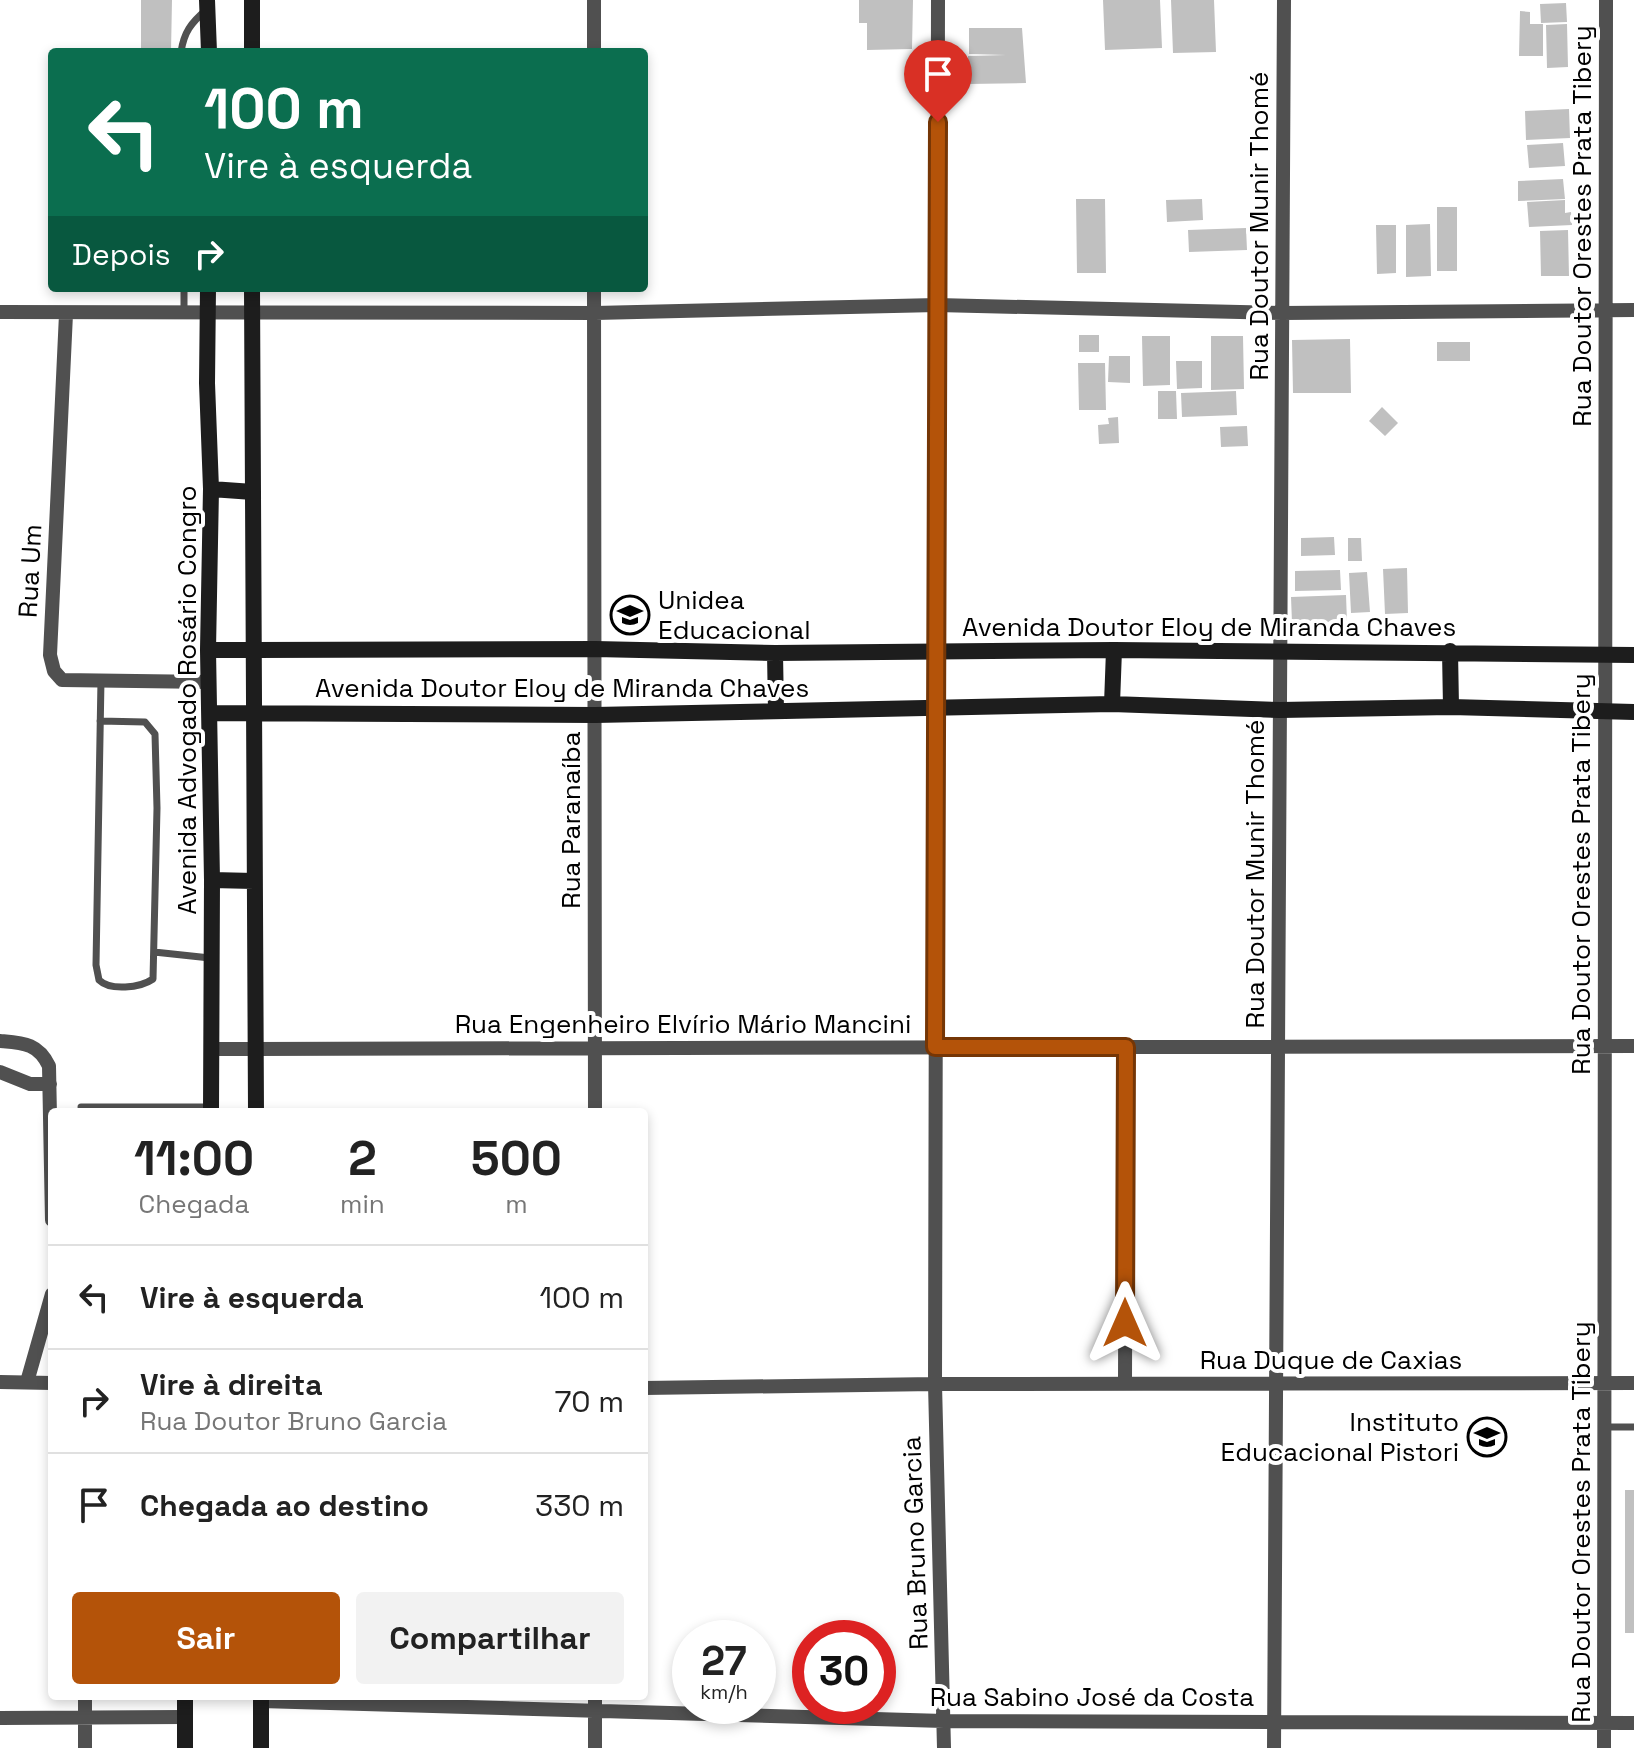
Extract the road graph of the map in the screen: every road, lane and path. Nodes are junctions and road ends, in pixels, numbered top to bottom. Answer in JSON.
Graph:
{"nodes":[{"id":1,"x":252,"y":0,"type":"edge"},
{"id":2,"x":594,"y":0,"type":"edge"},
{"id":3,"x":938,"y":0,"type":"edge"},
{"id":4,"x":1284,"y":0,"type":"edge"},
{"id":5,"x":1606,"y":0,"type":"edge"},
{"id":6,"x":207,"y":4,"type":"edge"},
{"id":7,"x":182,"y":48,"type":"edge"},
{"id":8,"x":209,"y":48,"type":"edge"},
{"id":9,"x":252,"y":48,"type":"edge"},
{"id":10,"x":594,"y":48,"type":"edge"},
{"id":11,"x":184,"y":292,"type":"edge"},
{"id":12,"x":208,"y":292,"type":"edge"},
{"id":13,"x":252,"y":292,"type":"edge"},
{"id":14,"x":594,"y":292,"type":"edge"},
{"id":15,"x":937,"y":305,"type":"junction"},
{"id":16,"x":1606,"y":310,"type":"junction"},
{"id":17,"x":1634,"y":310,"type":"edge"},
{"id":18,"x":0,"y":312,"type":"edge"},
{"id":19,"x":595,"y":313,"type":"junction"},
{"id":20,"x":1282,"y":313,"type":"junction"},
{"id":21,"x":66,"y":314,"type":"junction"},
{"id":22,"x":184,"y":314,"type":"junction"},
{"id":23,"x":209,"y":314,"type":"junction"},
{"id":24,"x":253,"y":314,"type":"junction"},
{"id":25,"x":211,"y":489,"type":"junction"},
{"id":26,"x":253,"y":492,"type":"junction"},
{"id":27,"x":595,"y":649,"type":"junction"},
{"id":28,"x":936,"y":649,"type":"junction"},
{"id":29,"x":208,"y":650,"type":"junction"},
{"id":30,"x":1114,"y":650,"type":"junction"},
{"id":31,"x":253,"y":651,"type":"junction"},
{"id":32,"x":1280,"y":651,"type":"junction"},
{"id":33,"x":1450,"y":651,"type":"junction"},
{"id":34,"x":775,"y":653,"type":"junction"},
{"id":35,"x":1606,"y":655,"type":"junction"},
{"id":36,"x":1634,"y":655,"type":"edge"},
{"id":37,"x":101,"y":680,"type":"junction"},
{"id":38,"x":209,"y":682,"type":"junction"},
{"id":39,"x":1112,"y":704,"type":"junction"},
{"id":40,"x":1451,"y":707,"type":"junction"},
{"id":41,"x":936,"y":708,"type":"junction"},
{"id":42,"x":1280,"y":710,"type":"junction"},
{"id":43,"x":776,"y":711,"type":"junction"},
{"id":44,"x":1634,"y":712,"type":"edge"},
{"id":45,"x":210,"y":713,"type":"junction"},
{"id":46,"x":254,"y":713,"type":"junction"},
{"id":47,"x":1605,"y":713,"type":"junction"},
{"id":48,"x":595,"y":715,"type":"junction"},
{"id":49,"x":100,"y":721,"type":"junction"},
{"id":50,"x":212,"y":880,"type":"junction"},
{"id":51,"x":254,"y":881,"type":"junction"},
{"id":52,"x":154,"y":952,"type":"junction"},
{"id":53,"x":212,"y":958,"type":"junction"},
{"id":54,"x":0,"y":1041,"type":"edge"},
{"id":55,"x":1605,"y":1046,"type":"junction"},
{"id":56,"x":1634,"y":1046,"type":"edge"},
{"id":57,"x":935,"y":1047,"type":"junction"},
{"id":58,"x":1126,"y":1047,"type":"junction"},
{"id":59,"x":1278,"y":1047,"type":"junction"},
{"id":60,"x":595,"y":1048,"type":"junction"},
{"id":61,"x":212,"y":1049,"type":"junction"},
{"id":62,"x":254,"y":1049,"type":"junction"},
{"id":63,"x":0,"y":1072,"type":"edge"},
{"id":64,"x":50,"y":1084,"type":"junction"},
{"id":65,"x":81,"y":1107,"type":"dead end"},
{"id":66,"x":50,"y":1108,"type":"edge"},
{"id":67,"x":86,"y":1108,"type":"edge"},
{"id":68,"x":211,"y":1108,"type":"edge"},
{"id":69,"x":256,"y":1108,"type":"edge"},
{"id":70,"x":595,"y":1108,"type":"edge"},
{"id":71,"x":48,"y":1308,"type":"edge"},
{"id":72,"x":0,"y":1382,"type":"edge"},
{"id":73,"x":27,"y":1382,"type":"junction"},
{"id":74,"x":1605,"y":1383,"type":"junction"},
{"id":75,"x":1634,"y":1383,"type":"edge"},
{"id":76,"x":935,"y":1384,"type":"junction"},
{"id":77,"x":1125,"y":1384,"type":"junction"},
{"id":78,"x":1276,"y":1384,"type":"junction"},
{"id":79,"x":48,"y":1386,"type":"edge"},
{"id":80,"x":648,"y":1388,"type":"edge"},
{"id":81,"x":1605,"y":1427,"type":"junction"},
{"id":82,"x":1634,"y":1427,"type":"edge"},
{"id":83,"x":85,"y":1700,"type":"edge"},
{"id":84,"x":185,"y":1700,"type":"edge"},
{"id":85,"x":261,"y":1700,"type":"edge"},
{"id":86,"x":344,"y":1700,"type":"edge"},
{"id":87,"x":595,"y":1703,"type":"edge"},
{"id":88,"x":184,"y":1717,"type":"junction"},
{"id":89,"x":0,"y":1718,"type":"edge"},
{"id":90,"x":86,"y":1718,"type":"junction"},
{"id":91,"x":944,"y":1721,"type":"junction"},
{"id":92,"x":1274,"y":1722,"type":"junction"},
{"id":93,"x":1604,"y":1723,"type":"junction"},
{"id":94,"x":1634,"y":1723,"type":"edge"},
{"id":95,"x":85,"y":1748,"type":"edge"},
{"id":96,"x":185,"y":1748,"type":"edge"},
{"id":97,"x":261,"y":1748,"type":"edge"},
{"id":98,"x":595,"y":1748,"type":"edge"},
{"id":99,"x":944,"y":1748,"type":"edge"},
{"id":100,"x":1274,"y":1748,"type":"edge"},
{"id":101,"x":1604,"y":1748,"type":"edge"}],
"edges":[{"from":1,"to":9,"type":"street"},
{"from":2,"to":10,"type":"street"},
{"from":3,"to":15,"type":"street","name":"Rua Bruno Garcia"},
{"from":4,"to":20,"type":"street","name":"Rua Doutor Munir Thomé"},
{"from":5,"to":16,"type":"street","name":"Rua Doutor Orestes Prata Tibery"},
{"from":6,"to":7,"type":"lane"},
{"from":6,"to":8,"type":"street"},
{"from":11,"to":22,"type":"lane"},
{"from":12,"to":23,"type":"street","name":"Avenida Advogado Rosário Congro"},
{"from":13,"to":24,"type":"street"},
{"from":14,"to":19,"type":"street","name":"Rua Paranaíba"},
{"from":15,"to":19,"type":"street"},
{"from":15,"to":20,"type":"street"},
{"from":15,"to":28,"type":"street","name":"Rua Bruno Garcia"},
{"from":16,"to":17,"type":"street"},
{"from":16,"to":20,"type":"street"},
{"from":16,"to":35,"type":"street","name":"Rua Doutor Orestes Prata Tibery"},
{"from":18,"to":21,"type":"street"},
{"from":19,"to":24,"type":"street"},
{"from":19,"to":27,"type":"street","name":"Rua Paranaíba"},
{"from":20,"to":32,"type":"street","name":"Rua Doutor Munir Thomé"},
{"from":21,"to":22,"type":"street"},
{"from":21,"to":37,"type":"street","name":"Rua Um"},
{"from":22,"to":23,"type":"street"},
{"from":23,"to":24,"type":"street"},
{"from":23,"to":25,"type":"street","name":"Avenida Advogado Rosário Congro"},
{"from":24,"to":26,"type":"street"},
{"from":25,"to":26,"type":"street"},
{"from":25,"to":29,"type":"street","name":"Avenida Advogado Rosário Congro"},
{"from":26,"to":31,"type":"street"},
{"from":27,"to":31,"type":"street","name":"Avenida Doutor Eloy de Miranda Chaves"},
{"from":27,"to":34,"type":"street","name":"Avenida Doutor Eloy de Miranda Chaves"},
{"from":27,"to":48,"type":"street","name":"Rua Paranaíba"},
{"from":28,"to":30,"type":"street","name":"Avenida Doutor Eloy de Miranda Chaves"},
{"from":28,"to":34,"type":"street","name":"Avenida Doutor Eloy de Miranda Chaves"},
{"from":28,"to":41,"type":"street","name":"Rua Bruno Garcia"},
{"from":29,"to":31,"type":"street","name":"Avenida Doutor Eloy de Miranda Chaves"},
{"from":29,"to":38,"type":"street","name":"Avenida Advogado Rosário Congro"},
{"from":30,"to":32,"type":"street","name":"Avenida Doutor Eloy de Miranda Chaves"},
{"from":30,"to":39,"type":"street"},
{"from":31,"to":46,"type":"street"},
{"from":32,"to":33,"type":"street","name":"Avenida Doutor Eloy de Miranda Chaves"},
{"from":32,"to":42,"type":"street","name":"Rua Doutor Munir Thomé"},
{"from":33,"to":35,"type":"street","name":"Avenida Doutor Eloy de Miranda Chaves"},
{"from":33,"to":40,"type":"street"},
{"from":34,"to":43,"type":"street"},
{"from":35,"to":36,"type":"street","name":"Avenida Doutor Eloy de Miranda Chaves"},
{"from":35,"to":47,"type":"street","name":"Rua Doutor Orestes Prata Tibery"},
{"from":37,"to":38,"type":"street","name":"Rua Um"},
{"from":37,"to":49,"type":"lane"},
{"from":38,"to":45,"type":"street","name":"Avenida Advogado Rosário Congro"},
{"from":39,"to":41,"type":"street","name":"Avenida Doutor Eloy de Miranda Chaves"},
{"from":39,"to":42,"type":"street","name":"Avenida Doutor Eloy de Miranda Chaves"},
{"from":40,"to":42,"type":"street","name":"Avenida Doutor Eloy de Miranda Chaves"},
{"from":40,"to":47,"type":"street","name":"Avenida Doutor Eloy de Miranda Chaves"},
{"from":41,"to":43,"type":"street","name":"Avenida Doutor Eloy de Miranda Chaves"},
{"from":41,"to":57,"type":"street","name":"Rua Bruno Garcia"},
{"from":42,"to":59,"type":"street","name":"Rua Doutor Munir Thomé"},
{"from":43,"to":48,"type":"street","name":"Avenida Doutor Eloy de Miranda Chaves"},
{"from":44,"to":47,"type":"street","name":"Avenida Doutor Eloy de Miranda Chaves"},
{"from":45,"to":46,"type":"street","name":"Avenida Doutor Eloy de Miranda Chaves"},
{"from":45,"to":50,"type":"street","name":"Avenida Advogado Rosário Congro"},
{"from":46,"to":48,"type":"street","name":"Avenida Doutor Eloy de Miranda Chaves"},
{"from":46,"to":51,"type":"street"},
{"from":47,"to":55,"type":"street","name":"Rua Doutor Orestes Prata Tibery"},
{"from":48,"to":60,"type":"street","name":"Rua Paranaíba"},
{"from":49,"to":52,"type":"lane"},
{"from":49,"to":52,"type":"lane"},
{"from":50,"to":51,"type":"street"},
{"from":50,"to":53,"type":"street","name":"Avenida Advogado Rosário Congro"},
{"from":51,"to":62,"type":"street"},
{"from":52,"to":53,"type":"lane"},
{"from":53,"to":61,"type":"street","name":"Avenida Advogado Rosário Congro"},
{"from":54,"to":64,"type":"street"},
{"from":55,"to":56,"type":"street","name":"Rua Engenheiro Elvírio Mário Mancini"},
{"from":55,"to":59,"type":"street","name":"Rua Engenheiro Elvírio Mário Mancini"},
{"from":55,"to":74,"type":"street","name":"Rua Doutor Orestes Prata Tibery"},
{"from":57,"to":58,"type":"street","name":"Rua Engenheiro Elvírio Mário Mancini"},
{"from":57,"to":60,"type":"street","name":"Rua Engenheiro Elvírio Mário Mancini"},
{"from":57,"to":76,"type":"street","name":"Rua Bruno Garcia"},
{"from":58,"to":59,"type":"street","name":"Rua Engenheiro Elvírio Mário Mancini"},
{"from":58,"to":77,"type":"street"},
{"from":59,"to":78,"type":"street","name":"Rua Doutor Munir Thomé"},
{"from":60,"to":62,"type":"street","name":"Rua Engenheiro Elvírio Mário Mancini"},
{"from":60,"to":70,"type":"street","name":"Rua Paranaíba"},
{"from":61,"to":62,"type":"street","name":"Rua Engenheiro Elvírio Mário Mancini"},
{"from":61,"to":68,"type":"street","name":"Avenida Advogado Rosário Congro"},
{"from":62,"to":69,"type":"street"},
{"from":63,"to":64,"type":"street"},
{"from":64,"to":66,"type":"street"},
{"from":65,"to":67,"type":"lane"},
{"from":71,"to":73,"type":"street"},
{"from":72,"to":73,"type":"street"},
{"from":73,"to":79,"type":"street"},
{"from":74,"to":75,"type":"street","name":"Rua Duque de Caxias"},
{"from":74,"to":78,"type":"street","name":"Rua Duque de Caxias"},
{"from":74,"to":81,"type":"street","name":"Rua Doutor Orestes Prata Tibery"},
{"from":76,"to":77,"type":"street","name":"Rua Duque de Caxias"},
{"from":76,"to":80,"type":"street","name":"Rua Duque de Caxias"},
{"from":76,"to":91,"type":"street","name":"Rua Bruno Garcia"},
{"from":77,"to":78,"type":"street","name":"Rua Duque de Caxias"},
{"from":78,"to":92,"type":"street","name":"Rua Doutor Munir Thomé"},
{"from":81,"to":82,"type":"lane"},
{"from":81,"to":93,"type":"street","name":"Rua Doutor Orestes Prata Tibery"},
{"from":83,"to":90,"type":"street"},
{"from":84,"to":88,"type":"street"},
{"from":85,"to":97,"type":"street"},
{"from":86,"to":87,"type":"street","name":"Rua Sabino José da Costa"},
{"from":87,"to":91,"type":"street","name":"Rua Sabino José da Costa"},
{"from":87,"to":98,"type":"street"},
{"from":88,"to":90,"type":"street"},
{"from":88,"to":96,"type":"street"},
{"from":89,"to":90,"type":"street"},
{"from":90,"to":95,"type":"street"},
{"from":91,"to":92,"type":"street","name":"Rua Sabino José da Costa"},
{"from":91,"to":99,"type":"street","name":"Rua Bruno Garcia"},
{"from":92,"to":93,"type":"street","name":"Rua Sabino José da Costa"},
{"from":92,"to":100,"type":"street","name":"Rua Doutor Munir Thomé"},
{"from":93,"to":94,"type":"street","name":"Rua Sabino José da Costa"},
{"from":93,"to":101,"type":"street","name":"Rua Doutor Orestes Prata Tibery"}]}
